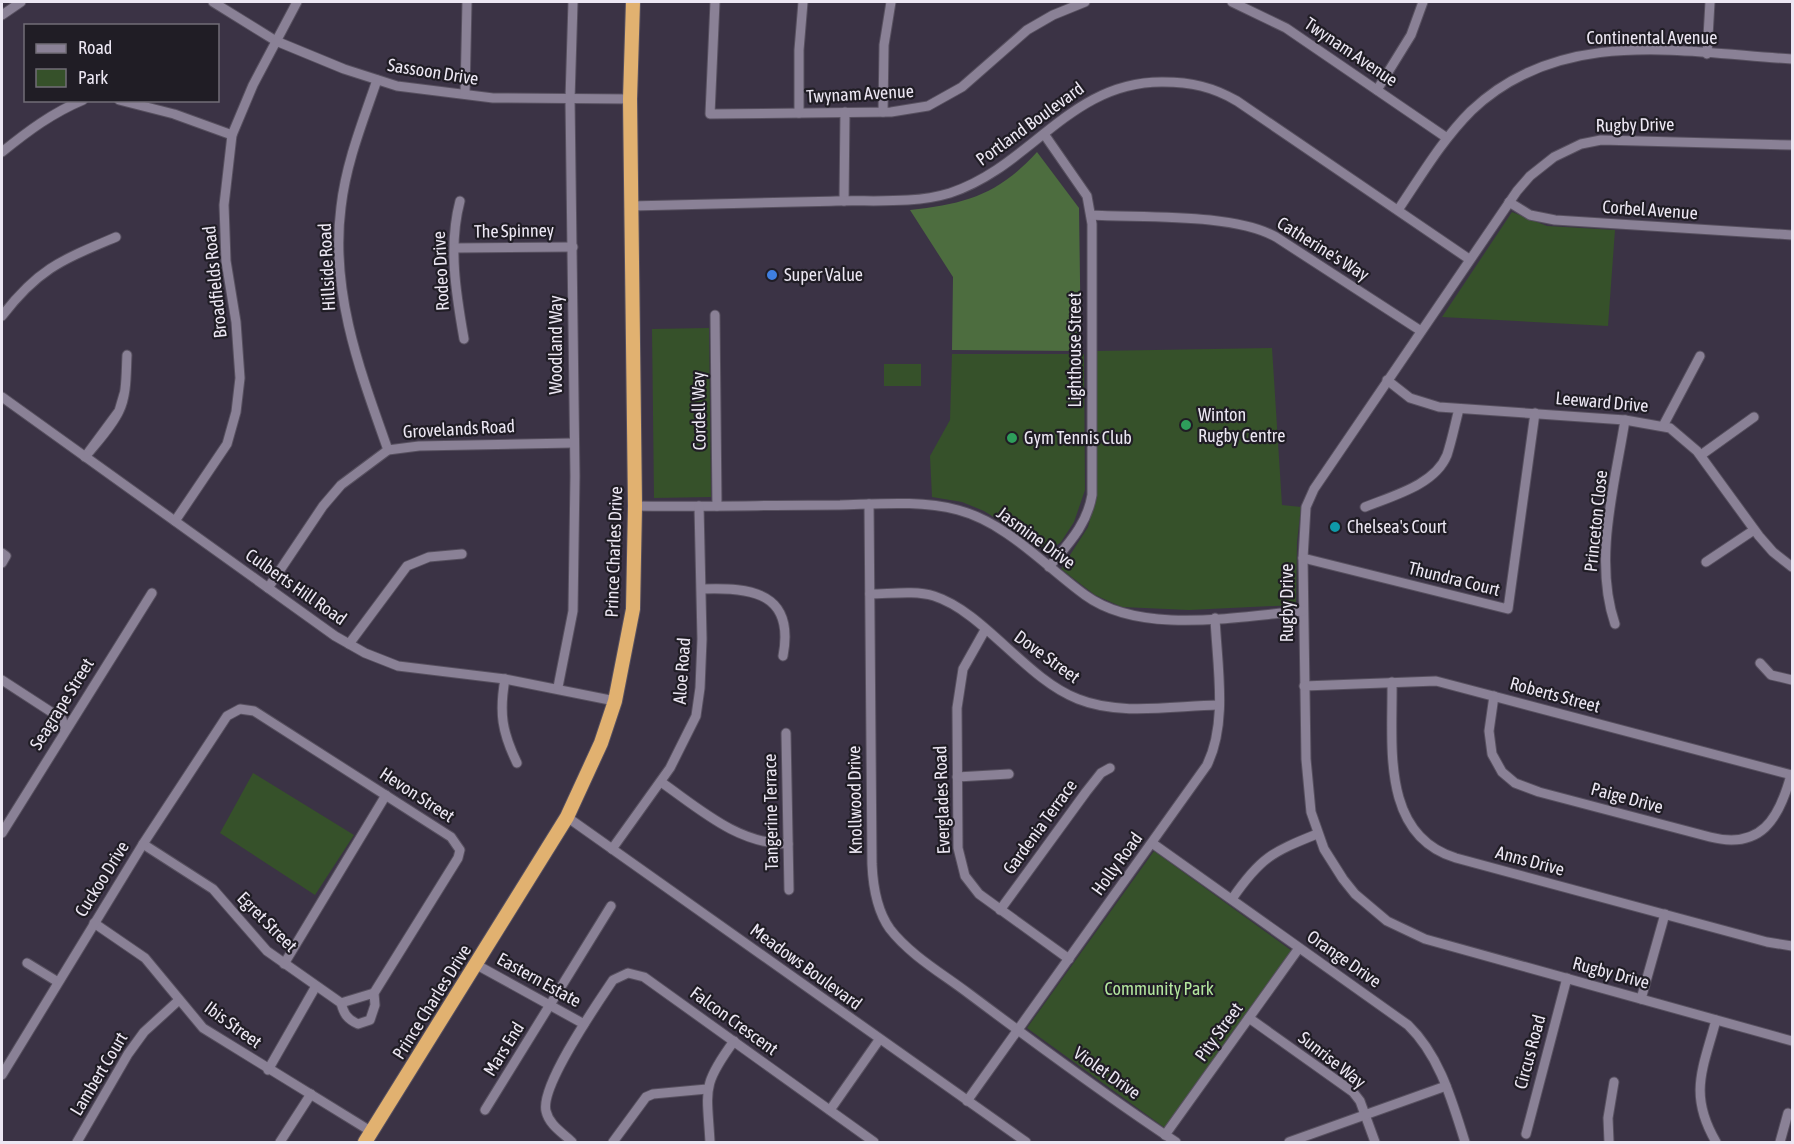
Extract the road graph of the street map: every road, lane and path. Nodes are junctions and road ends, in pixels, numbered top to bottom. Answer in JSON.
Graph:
{"nodes":[{"id":1,"x":21,"y":2,"type":"edge"},
{"id":2,"x":213,"y":2,"type":"edge"},
{"id":3,"x":297,"y":2,"type":"edge"},
{"id":4,"x":467,"y":2,"type":"edge"},
{"id":5,"x":573,"y":2,"type":"edge"},
{"id":6,"x":633,"y":2,"type":"edge"},
{"id":7,"x":715,"y":2,"type":"edge"},
{"id":8,"x":803,"y":2,"type":"edge"},
{"id":9,"x":891,"y":2,"type":"edge"},
{"id":10,"x":1085,"y":2,"type":"edge"},
{"id":11,"x":1232,"y":2,"type":"edge"},
{"id":12,"x":1423,"y":2,"type":"edge"},
{"id":13,"x":1710,"y":2,"type":"edge"},
{"id":14,"x":2,"y":15,"type":"edge"},
{"id":15,"x":276,"y":41,"type":"junction"},
{"id":16,"x":1792,"y":52,"type":"edge"},
{"id":17,"x":1707,"y":54,"type":"junction"},
{"id":18,"x":1792,"y":59,"type":"edge"},
{"id":19,"x":377,"y":80,"type":"junction"},
{"id":20,"x":1377,"y":90,"type":"junction"},
{"id":21,"x":465,"y":94,"type":"junction"},
{"id":22,"x":570,"y":99,"type":"junction"},
{"id":23,"x":630,"y":99,"type":"junction"},
{"id":24,"x":79,"y":102,"type":"edge"},
{"id":25,"x":127,"y":102,"type":"edge"},
{"id":26,"x":845,"y":112,"type":"junction"},
{"id":27,"x":883,"y":112,"type":"junction"},
{"id":28,"x":798,"y":113,"type":"junction"},
{"id":29,"x":1044,"y":134,"type":"junction"},
{"id":30,"x":232,"y":135,"type":"junction"},
{"id":31,"x":1447,"y":138,"type":"junction"},
{"id":32,"x":1792,"y":145,"type":"edge"},
{"id":33,"x":2,"y":152,"type":"edge"},
{"id":34,"x":460,"y":201,"type":"dead end"},
{"id":35,"x":844,"y":201,"type":"junction"},
{"id":36,"x":1509,"y":202,"type":"junction"},
{"id":37,"x":631,"y":206,"type":"junction"},
{"id":38,"x":1398,"y":210,"type":"junction"},
{"id":39,"x":1091,"y":215,"type":"junction"},
{"id":40,"x":1792,"y":235,"type":"edge"},
{"id":41,"x":116,"y":237,"type":"dead end"},
{"id":42,"x":573,"y":247,"type":"junction"},
{"id":43,"x":455,"y":248,"type":"junction"},
{"id":44,"x":1469,"y":259,"type":"junction"},
{"id":45,"x":715,"y":315,"type":"dead end"},
{"id":46,"x":2,"y":316,"type":"edge"},
{"id":47,"x":1421,"y":331,"type":"junction"},
{"id":48,"x":464,"y":339,"type":"dead end"},
{"id":49,"x":127,"y":355,"type":"dead end"},
{"id":50,"x":1700,"y":356,"type":"dead end"},
{"id":51,"x":1388,"y":380,"type":"junction"},
{"id":52,"x":2,"y":397,"type":"edge"},
{"id":53,"x":1459,"y":409,"type":"junction"},
{"id":54,"x":1535,"y":413,"type":"junction"},
{"id":55,"x":1754,"y":417,"type":"dead end"},
{"id":56,"x":1624,"y":420,"type":"junction"},
{"id":57,"x":1663,"y":426,"type":"junction"},
{"id":58,"x":572,"y":443,"type":"junction"},
{"id":59,"x":388,"y":450,"type":"junction"},
{"id":60,"x":1701,"y":454,"type":"junction"},
{"id":61,"x":85,"y":457,"type":"junction"},
{"id":62,"x":868,"y":504,"type":"junction"},
{"id":63,"x":635,"y":506,"type":"junction"},
{"id":64,"x":699,"y":506,"type":"junction"},
{"id":65,"x":717,"y":506,"type":"junction"},
{"id":66,"x":1365,"y":507,"type":"dead end"},
{"id":67,"x":175,"y":521,"type":"junction"},
{"id":68,"x":1754,"y":530,"type":"junction"},
{"id":69,"x":2,"y":553,"type":"edge"},
{"id":70,"x":462,"y":554,"type":"dead end"},
{"id":71,"x":1304,"y":558,"type":"junction"},
{"id":72,"x":1706,"y":562,"type":"dead end"},
{"id":73,"x":2,"y":563,"type":"edge"},
{"id":74,"x":1049,"y":567,"type":"junction"},
{"id":75,"x":1792,"y":567,"type":"edge"},
{"id":76,"x":268,"y":588,"type":"junction"},
{"id":77,"x":702,"y":589,"type":"junction"},
{"id":78,"x":152,"y":593,"type":"dead end"},
{"id":79,"x":870,"y":594,"type":"junction"},
{"id":80,"x":1304,"y":611,"type":"junction"},
{"id":81,"x":1215,"y":618,"type":"junction"},
{"id":82,"x":1615,"y":624,"type":"dead end"},
{"id":83,"x":984,"y":630,"type":"junction"},
{"id":84,"x":349,"y":644,"type":"junction"},
{"id":85,"x":783,"y":656,"type":"dead end"},
{"id":86,"x":1760,"y":663,"type":"dead end"},
{"id":87,"x":505,"y":679,"type":"junction"},
{"id":88,"x":2,"y":680,"type":"edge"},
{"id":89,"x":1792,"y":680,"type":"edge"},
{"id":90,"x":1392,"y":682,"type":"junction"},
{"id":91,"x":1304,"y":686,"type":"junction"},
{"id":92,"x":558,"y":687,"type":"junction"},
{"id":93,"x":1494,"y":696,"type":"junction"},
{"id":94,"x":615,"y":701,"type":"junction"},
{"id":95,"x":1218,"y":705,"type":"junction"},
{"id":96,"x":240,"y":709,"type":"joint"},
{"id":97,"x":65,"y":731,"type":"junction"},
{"id":98,"x":786,"y":733,"type":"dead end"},
{"id":99,"x":517,"y":763,"type":"dead end"},
{"id":100,"x":1110,"y":768,"type":"dead end"},
{"id":101,"x":1009,"y":774,"type":"dead end"},
{"id":102,"x":1792,"y":775,"type":"edge"},
{"id":103,"x":957,"y":777,"type":"junction"},
{"id":104,"x":661,"y":782,"type":"junction"},
{"id":105,"x":386,"y":795,"type":"junction"},
{"id":106,"x":567,"y":817,"type":"junction"},
{"id":107,"x":2,"y":832,"type":"edge"},
{"id":108,"x":1317,"y":834,"type":"junction"},
{"id":109,"x":1152,"y":843,"type":"junction"},
{"id":110,"x":143,"y":844,"type":"junction"},
{"id":111,"x":788,"y":844,"type":"junction"},
{"id":112,"x":612,"y":849,"type":"junction"},
{"id":113,"x":789,"y":890,"type":"dead end"},
{"id":114,"x":1232,"y":899,"type":"junction"},
{"id":115,"x":610,"y":906,"type":"dead end"},
{"id":116,"x":1000,"y":910,"type":"junction"},
{"id":117,"x":1665,"y":914,"type":"junction"},
{"id":118,"x":94,"y":923,"type":"junction"},
{"id":119,"x":1792,"y":946,"type":"edge"},
{"id":120,"x":1299,"y":948,"type":"junction"},
{"id":121,"x":1069,"y":959,"type":"junction"},
{"id":122,"x":27,"y":963,"type":"dead end"},
{"id":123,"x":284,"y":964,"type":"junction"},
{"id":124,"x":477,"y":965,"type":"junction"},
{"id":125,"x":1567,"y":978,"type":"junction"},
{"id":126,"x":58,"y":982,"type":"junction"},
{"id":127,"x":316,"y":986,"type":"junction"},
{"id":128,"x":374,"y":993,"type":"junction"},
{"id":129,"x":1641,"y":999,"type":"junction"},
{"id":130,"x":179,"y":1000,"type":"junction"},
{"id":131,"x":341,"y":1003,"type":"junction"},
{"id":132,"x":550,"y":1005,"type":"junction"},
{"id":133,"x":1249,"y":1018,"type":"junction"},
{"id":134,"x":1716,"y":1020,"type":"junction"},
{"id":135,"x":584,"y":1024,"type":"junction"},
{"id":136,"x":1018,"y":1031,"type":"junction"},
{"id":137,"x":879,"y":1040,"type":"junction"},
{"id":138,"x":734,"y":1041,"type":"junction"},
{"id":139,"x":1792,"y":1041,"type":"edge"},
{"id":140,"x":268,"y":1070,"type":"junction"},
{"id":141,"x":2,"y":1075,"type":"edge"},
{"id":142,"x":1614,"y":1082,"type":"dead end"},
{"id":143,"x":1446,"y":1086,"type":"junction"},
{"id":144,"x":707,"y":1089,"type":"junction"},
{"id":145,"x":311,"y":1094,"type":"junction"},
{"id":146,"x":967,"y":1101,"type":"junction"},
{"id":147,"x":485,"y":1110,"type":"dead end"},
{"id":148,"x":830,"y":1110,"type":"junction"},
{"id":149,"x":1788,"y":1113,"type":"dead end"},
{"id":150,"x":1365,"y":1115,"type":"junction"},
{"id":151,"x":1526,"y":1134,"type":"dead end"},
{"id":152,"x":1165,"y":1135,"type":"junction"},
{"id":153,"x":368,"y":1137,"type":"edge"},
{"id":154,"x":77,"y":1143,"type":"edge"},
{"id":155,"x":280,"y":1143,"type":"edge"},
{"id":156,"x":572,"y":1143,"type":"edge"},
{"id":157,"x":613,"y":1143,"type":"edge"},
{"id":158,"x":710,"y":1143,"type":"edge"},
{"id":159,"x":874,"y":1143,"type":"edge"},
{"id":160,"x":1026,"y":1143,"type":"edge"},
{"id":161,"x":1176,"y":1143,"type":"edge"},
{"id":162,"x":1289,"y":1143,"type":"edge"},
{"id":163,"x":1375,"y":1143,"type":"edge"},
{"id":164,"x":1466,"y":1143,"type":"edge"},
{"id":165,"x":1609,"y":1143,"type":"edge"},
{"id":166,"x":1716,"y":1143,"type":"edge"},
{"id":167,"x":1779,"y":1143,"type":"edge"}],
"edges":[{"from":1,"to":14,"type":"street"},
{"from":2,"to":15,"type":"street","name":"Sassoon Drive"},
{"from":3,"to":15,"type":"street","name":"Broadfields Road"},
{"from":4,"to":21,"type":"street"},
{"from":5,"to":22,"type":"street","name":"Woodland Way"},
{"from":6,"to":23,"type":"highway","name":"Prince Charles Drive"},
{"from":7,"to":28,"type":"street","name":"Twynam Avenue"},
{"from":8,"to":28,"type":"street"},
{"from":9,"to":27,"type":"street"},
{"from":10,"to":27,"type":"street","name":"Twynam Avenue"},
{"from":11,"to":20,"type":"street","name":"Twynam Avenue"},
{"from":12,"to":20,"type":"street"},
{"from":13,"to":17,"type":"street"},
{"from":15,"to":19,"type":"street","name":"Sassoon Drive"},
{"from":15,"to":30,"type":"street","name":"Broadfields Road"},
{"from":16,"to":18,"type":"street"},
{"from":17,"to":18,"type":"street","name":"Continental Avenue"},
{"from":17,"to":31,"type":"street","name":"Continental Avenue"},
{"from":19,"to":21,"type":"street","name":"Sassoon Drive"},
{"from":19,"to":59,"type":"street","name":"Hillside Road"},
{"from":20,"to":31,"type":"street","name":"Twynam Avenue"},
{"from":21,"to":22,"type":"street","name":"Sassoon Drive"},
{"from":22,"to":23,"type":"street","name":"Sassoon Drive"},
{"from":22,"to":42,"type":"street","name":"Woodland Way"},
{"from":23,"to":37,"type":"highway","name":"Prince Charles Drive"},
{"from":24,"to":33,"type":"street"},
{"from":25,"to":30,"type":"street"},
{"from":26,"to":27,"type":"street","name":"Twynam Avenue"},
{"from":26,"to":28,"type":"street","name":"Twynam Avenue"},
{"from":26,"to":35,"type":"street"},
{"from":29,"to":35,"type":"street","name":"Portland Boulevard"},
{"from":29,"to":38,"type":"street","name":"Portland Boulevard"},
{"from":29,"to":39,"type":"street","name":"Lighthouse Street"},
{"from":30,"to":67,"type":"street","name":"Broadfields Road"},
{"from":31,"to":38,"type":"street","name":"Continental Avenue"},
{"from":32,"to":36,"type":"street","name":"Rugby Drive"},
{"from":34,"to":43,"type":"street","name":"Rodeo Drive"},
{"from":35,"to":37,"type":"street","name":"Portland Boulevard"},
{"from":36,"to":40,"type":"street","name":"Corbel Avenue"},
{"from":36,"to":44,"type":"street","name":"Rugby Drive"},
{"from":37,"to":63,"type":"highway","name":"Prince Charles Drive"},
{"from":38,"to":44,"type":"street","name":"Portland Boulevard"},
{"from":39,"to":47,"type":"street","name":"Catherine's Way"},
{"from":39,"to":74,"type":"street","name":"Lighthouse Street"},
{"from":41,"to":46,"type":"street"},
{"from":42,"to":43,"type":"street","name":"The Spinney"},
{"from":42,"to":58,"type":"street","name":"Woodland Way"},
{"from":43,"to":48,"type":"street","name":"Rodeo Drive"},
{"from":44,"to":47,"type":"street","name":"Rugby Drive"},
{"from":45,"to":65,"type":"street","name":"Cordell Way"},
{"from":47,"to":51,"type":"street","name":"Rugby Drive"},
{"from":49,"to":61,"type":"street"},
{"from":50,"to":57,"type":"street"},
{"from":51,"to":53,"type":"street","name":"Leeward Drive"},
{"from":51,"to":71,"type":"street","name":"Rugby Drive"},
{"from":52,"to":61,"type":"street","name":"Culberts Hill Road"},
{"from":53,"to":54,"type":"street","name":"Leeward Drive"},
{"from":53,"to":66,"type":"street"},
{"from":54,"to":56,"type":"street","name":"Leeward Drive"},
{"from":54,"to":71,"type":"street","name":"Thundra Court"},
{"from":55,"to":60,"type":"street"},
{"from":56,"to":57,"type":"street","name":"Leeward Drive"},
{"from":56,"to":82,"type":"street","name":"Princeton Close"},
{"from":57,"to":60,"type":"street","name":"Leeward Drive"},
{"from":58,"to":59,"type":"street","name":"Grovelands Road"},
{"from":58,"to":92,"type":"street","name":"Woodland Way"},
{"from":59,"to":76,"type":"street","name":"Grovelands Road"},
{"from":60,"to":68,"type":"street","name":"Leeward Drive"},
{"from":61,"to":67,"type":"street","name":"Culberts Hill Road"},
{"from":62,"to":65,"type":"street","name":"Jasmine Drive"},
{"from":62,"to":74,"type":"street","name":"Jasmine Drive"},
{"from":62,"to":79,"type":"street","name":"Knollwood Drive"},
{"from":63,"to":64,"type":"street","name":"Jasmine Drive"},
{"from":63,"to":94,"type":"highway","name":"Prince Charles Drive"},
{"from":64,"to":65,"type":"street","name":"Jasmine Drive"},
{"from":64,"to":77,"type":"street","name":"Aloe Road"},
{"from":67,"to":76,"type":"street","name":"Culberts Hill Road"},
{"from":68,"to":72,"type":"street"},
{"from":68,"to":75,"type":"street","name":"Leeward Drive"},
{"from":69,"to":73,"type":"street"},
{"from":70,"to":84,"type":"street"},
{"from":71,"to":80,"type":"street","name":"Rugby Drive"},
{"from":74,"to":81,"type":"street","name":"Jasmine Drive"},
{"from":76,"to":84,"type":"street","name":"Culberts Hill Road"},
{"from":77,"to":85,"type":"street"},
{"from":77,"to":104,"type":"street","name":"Aloe Road"},
{"from":78,"to":97,"type":"street","name":"Seagrape Street"},
{"from":79,"to":83,"type":"street","name":"Dove Street"},
{"from":79,"to":136,"type":"street","name":"Knollwood Drive"},
{"from":80,"to":81,"type":"street","name":"Jasmine Drive"},
{"from":80,"to":91,"type":"street","name":"Rugby Drive"},
{"from":81,"to":95,"type":"street","name":"Holly Road"},
{"from":83,"to":95,"type":"street","name":"Dove Street"},
{"from":83,"to":103,"type":"street","name":"Everglades Road"},
{"from":84,"to":87,"type":"street","name":"Culberts Hill Road"},
{"from":86,"to":89,"type":"street"},
{"from":87,"to":92,"type":"street","name":"Culberts Hill Road"},
{"from":87,"to":99,"type":"street"},
{"from":88,"to":97,"type":"street"},
{"from":90,"to":91,"type":"street","name":"Roberts Street"},
{"from":90,"to":93,"type":"street","name":"Roberts Street"},
{"from":90,"to":117,"type":"street","name":"Anns Drive"},
{"from":91,"to":108,"type":"street","name":"Rugby Drive"},
{"from":92,"to":94,"type":"street","name":"Culberts Hill Road"},
{"from":93,"to":102,"type":"street","name":"Roberts Street"},
{"from":93,"to":102,"type":"street","name":"Paige Drive"},
{"from":94,"to":106,"type":"highway","name":"Prince Charles Drive"},
{"from":95,"to":109,"type":"street","name":"Holly Road"},
{"from":96,"to":105,"type":"street","name":"Hevon Street"},
{"from":96,"to":110,"type":"street","name":"Cuckoo Drive"},
{"from":97,"to":107,"type":"street","name":"Seagrape Street"},
{"from":98,"to":111,"type":"street","name":"Tangerine Terrace"},
{"from":100,"to":116,"type":"street","name":"Gardenia Terrace"},
{"from":101,"to":103,"type":"street"},
{"from":103,"to":116,"type":"street","name":"Everglades Road"},
{"from":104,"to":111,"type":"street"},
{"from":104,"to":112,"type":"street","name":"Aloe Road"},
{"from":105,"to":123,"type":"street"},
{"from":105,"to":128,"type":"street","name":"Hevon Street"},
{"from":106,"to":112,"type":"street","name":"Meadows Boulevard"},
{"from":106,"to":124,"type":"highway","name":"Prince Charles Drive"},
{"from":108,"to":114,"type":"street"},
{"from":108,"to":125,"type":"street","name":"Rugby Drive"},
{"from":109,"to":114,"type":"street","name":"Orange Drive"},
{"from":109,"to":121,"type":"street","name":"Holly Road"},
{"from":110,"to":118,"type":"street","name":"Cuckoo Drive"},
{"from":110,"to":123,"type":"street","name":"Egret Street"},
{"from":111,"to":113,"type":"street","name":"Tangerine Terrace"},
{"from":112,"to":137,"type":"street","name":"Meadows Boulevard"},
{"from":114,"to":120,"type":"street","name":"Orange Drive"},
{"from":115,"to":132,"type":"street","name":"Mars End"},
{"from":116,"to":121,"type":"street","name":"Everglades Road"},
{"from":117,"to":119,"type":"street","name":"Anns Drive"},
{"from":117,"to":129,"type":"street"},
{"from":118,"to":126,"type":"street","name":"Cuckoo Drive"},
{"from":118,"to":130,"type":"street","name":"Ibis Street"},
{"from":120,"to":133,"type":"street","name":"Pity Street"},
{"from":120,"to":143,"type":"street","name":"Orange Drive"},
{"from":121,"to":136,"type":"street","name":"Holly Road"},
{"from":122,"to":126,"type":"street"},
{"from":123,"to":127,"type":"street","name":"Egret Street"},
{"from":124,"to":132,"type":"street","name":"Eastern Estate"},
{"from":124,"to":153,"type":"highway","name":"Prince Charles Drive"},
{"from":125,"to":129,"type":"street","name":"Rugby Drive"},
{"from":125,"to":151,"type":"street","name":"Circus Road"},
{"from":126,"to":141,"type":"street","name":"Cuckoo Drive"},
{"from":127,"to":131,"type":"street","name":"Egret Street"},
{"from":127,"to":140,"type":"street"},
{"from":128,"to":131,"type":"street"},
{"from":128,"to":131,"type":"street","name":"Hevon Street"},
{"from":129,"to":134,"type":"street","name":"Rugby Drive"},
{"from":130,"to":140,"type":"street","name":"Ibis Street"},
{"from":130,"to":154,"type":"street","name":"Lambert Court"},
{"from":132,"to":135,"type":"street","name":"Eastern Estate"},
{"from":132,"to":147,"type":"street","name":"Mars End"},
{"from":133,"to":150,"type":"street","name":"Sunrise Way"},
{"from":133,"to":152,"type":"street","name":"Pity Street"},
{"from":134,"to":139,"type":"street","name":"Rugby Drive"},
{"from":134,"to":166,"type":"street"},
{"from":135,"to":138,"type":"street","name":"Falcon Crescent"},
{"from":135,"to":156,"type":"street","name":"Falcon Crescent"},
{"from":136,"to":146,"type":"street","name":"Holly Road"},
{"from":136,"to":152,"type":"street","name":"Violet Drive"},
{"from":137,"to":146,"type":"street","name":"Meadows Boulevard"},
{"from":137,"to":148,"type":"street"},
{"from":138,"to":144,"type":"street"},
{"from":138,"to":148,"type":"street","name":"Falcon Crescent"},
{"from":140,"to":145,"type":"street","name":"Ibis Street"},
{"from":142,"to":165,"type":"street"},
{"from":143,"to":150,"type":"street"},
{"from":143,"to":164,"type":"street","name":"Orange Drive"},
{"from":144,"to":157,"type":"street"},
{"from":144,"to":158,"type":"street"},
{"from":145,"to":153,"type":"street","name":"Ibis Street"},
{"from":145,"to":155,"type":"street"},
{"from":146,"to":160,"type":"street","name":"Meadows Boulevard"},
{"from":148,"to":159,"type":"street","name":"Falcon Crescent"},
{"from":149,"to":167,"type":"street"},
{"from":150,"to":162,"type":"street"},
{"from":150,"to":163,"type":"street","name":"Sunrise Way"},
{"from":152,"to":161,"type":"street","name":"Violet Drive"}]}
